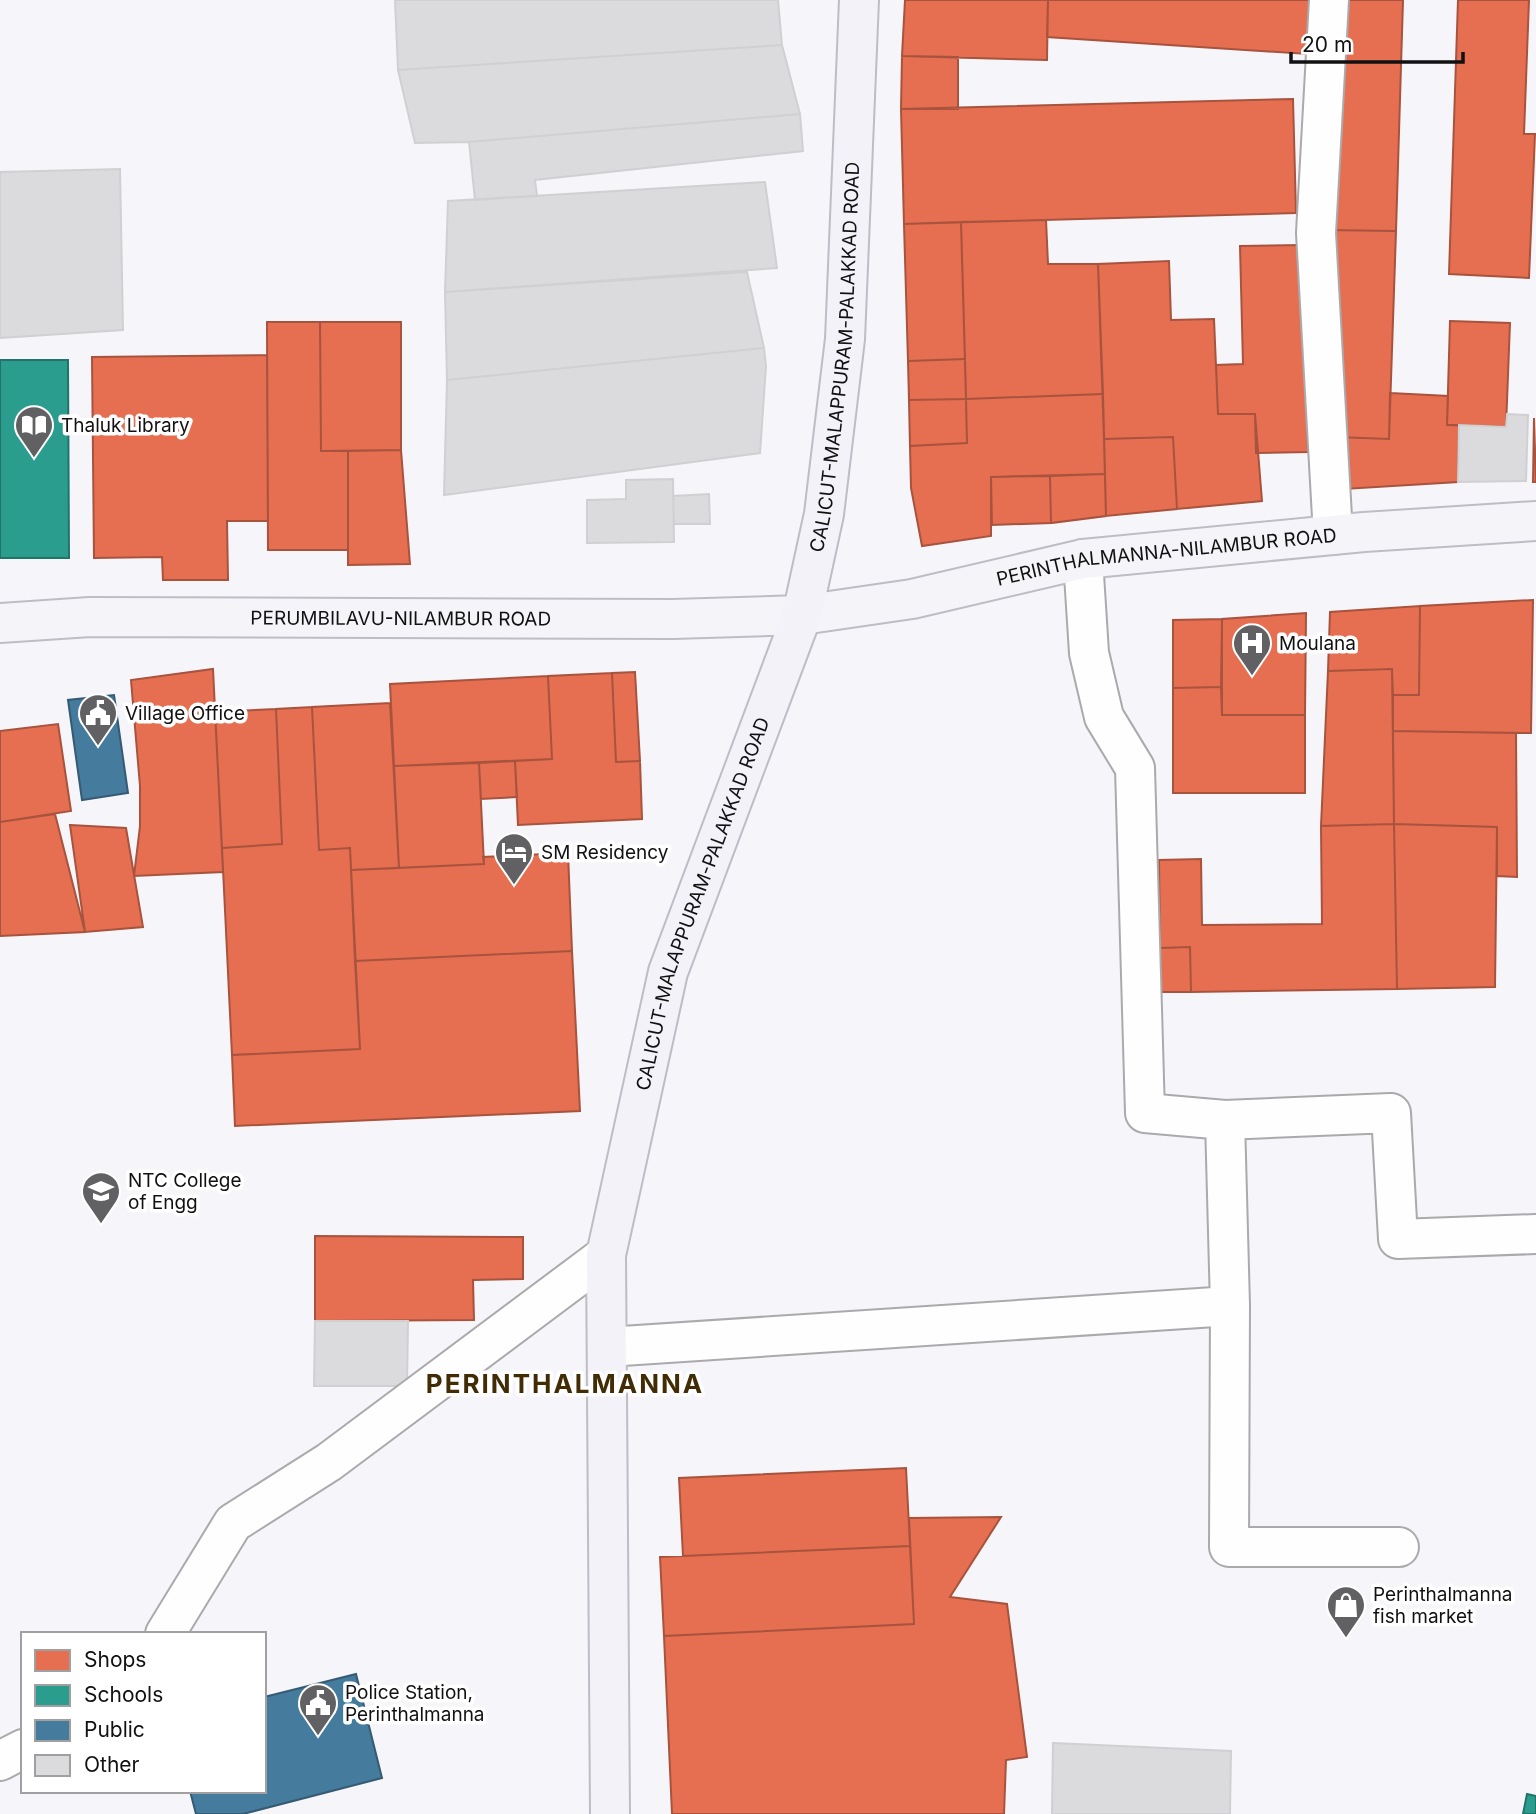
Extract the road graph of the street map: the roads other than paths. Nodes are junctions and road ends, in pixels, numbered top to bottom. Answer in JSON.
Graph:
{"nodes":[{"id":1,"x":859,"y":0,"type":"edge"},
{"id":2,"x":1329,"y":0,"type":"edge"},
{"id":3,"x":1536,"y":521,"type":"edge"},
{"id":4,"x":1333,"y":535,"type":"junction"},
{"id":5,"x":1083,"y":559,"type":"junction"},
{"id":6,"x":802,"y":615,"type":"junction"},
{"id":7,"x":0,"y":623,"type":"edge"},
{"id":8,"x":1225,"y":1120,"type":"junction"},
{"id":9,"x":1536,"y":1234,"type":"edge"},
{"id":10,"x":606,"y":1255,"type":"junction"},
{"id":11,"x":1230,"y":1306,"type":"junction"},
{"id":12,"x":607,"y":1347,"type":"junction"},
{"id":13,"x":1399,"y":1548,"type":"dead end"},
{"id":14,"x":166,"y":1632,"type":"edge"},
{"id":15,"x":21,"y":1750,"type":"edge"},
{"id":16,"x":0,"y":1761,"type":"edge"},
{"id":17,"x":610,"y":1814,"type":"edge"}],
"edges":[{"from":1,"to":6,"type":"highway","name":"CALICUT-MALAPPURAM-PALAKKAD ROAD"},
{"from":2,"to":4,"type":"street"},
{"from":3,"to":4,"type":"main road","name":"PERINTHALMANNA-NILAMBUR ROAD"},
{"from":4,"to":5,"type":"main road","name":"PERINTHALMANNA-NILAMBUR ROAD"},
{"from":5,"to":6,"type":"main road","name":"PERINTHALMANNA-NILAMBUR ROAD"},
{"from":5,"to":8,"type":"street"},
{"from":6,"to":7,"type":"main road","name":"PERUMBILAVU-NILAMBUR ROAD"},
{"from":6,"to":10,"type":"highway","name":"CALICUT-MALAPPURAM-PALAKKAD ROAD"},
{"from":8,"to":9,"type":"street"},
{"from":8,"to":11,"type":"street"},
{"from":10,"to":12,"type":"highway","name":"CALICUT-MALAPPURAM-PALAKKAD ROAD"},
{"from":10,"to":14,"type":"street"},
{"from":11,"to":12,"type":"street"},
{"from":11,"to":13,"type":"street"},
{"from":12,"to":17,"type":"highway","name":"CALICUT-MALAPPURAM-PALAKKAD ROAD"},
{"from":15,"to":16,"type":"street"}]}
